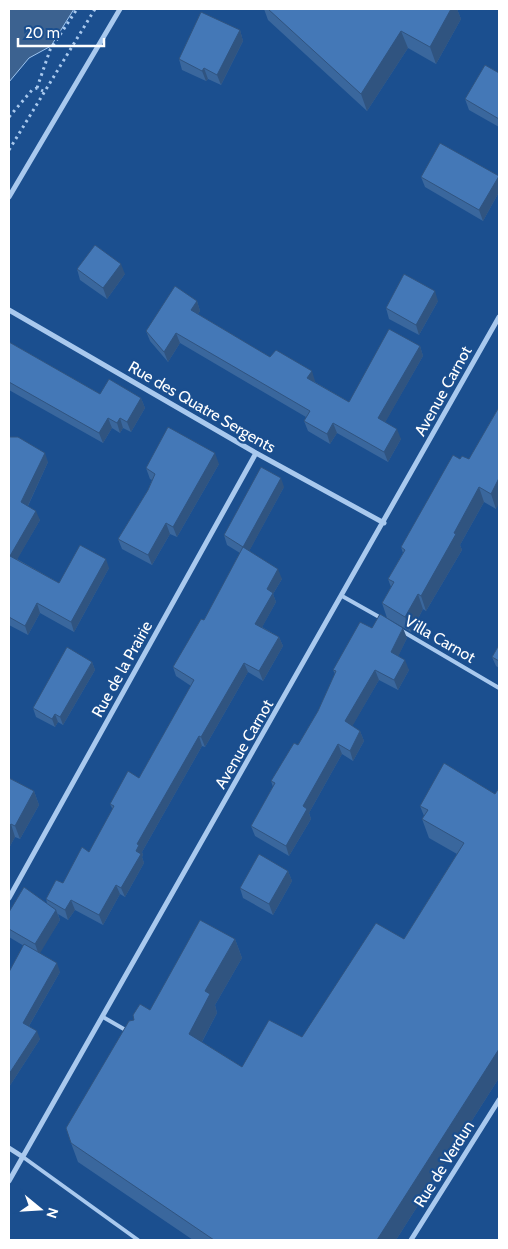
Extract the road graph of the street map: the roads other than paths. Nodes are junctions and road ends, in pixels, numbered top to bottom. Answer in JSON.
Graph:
{"nodes":[{"id":1,"x":120,"y":9,"type":"edge"},
{"id":2,"x":9,"y":197,"type":"edge"},
{"id":3,"x":9,"y":310,"type":"edge"},
{"id":4,"x":499,"y":317,"type":"edge"},
{"id":5,"x":256,"y":453,"type":"junction"},
{"id":6,"x":384,"y":523,"type":"junction"},
{"id":7,"x":342,"y":596,"type":"junction"},
{"id":8,"x":382,"y":619,"type":"edge"},
{"id":9,"x":399,"y":629,"type":"edge"},
{"id":10,"x":499,"y":688,"type":"edge"},
{"id":11,"x":9,"y":898,"type":"edge"},
{"id":12,"x":103,"y":1017,"type":"junction"},
{"id":13,"x":138,"y":1037,"type":"edge"},
{"id":14,"x":499,"y":1100,"type":"edge"},
{"id":15,"x":9,"y":1148,"type":"edge"},
{"id":16,"x":23,"y":1157,"type":"junction"},
{"id":17,"x":9,"y":1181,"type":"edge"},
{"id":18,"x":138,"y":1240,"type":"edge"},
{"id":19,"x":411,"y":1240,"type":"edge"}],
"edges":[{"from":1,"to":2,"type":"street"},
{"from":3,"to":5,"type":"street","name":"Rue des Quatre Sergents"},
{"from":4,"to":6,"type":"street","name":"Avenue Carnot"},
{"from":5,"to":6,"type":"street","name":"Rue des Quatre Sergents"},
{"from":5,"to":11,"type":"street","name":"Rue de la Prairie"},
{"from":6,"to":7,"type":"street","name":"Avenue Carnot"},
{"from":7,"to":8,"type":"lane","name":"Villa Carnot"},
{"from":7,"to":12,"type":"street","name":"Avenue Carnot"},
{"from":9,"to":10,"type":"lane","name":"Villa Carnot"},
{"from":12,"to":13,"type":"lane"},
{"from":12,"to":16,"type":"street","name":"Avenue Carnot"},
{"from":14,"to":19,"type":"street","name":"Rue de Verdun"},
{"from":15,"to":16,"type":"street"},
{"from":16,"to":17,"type":"street","name":"Avenue Carnot"},
{"from":16,"to":18,"type":"lane"}]}
